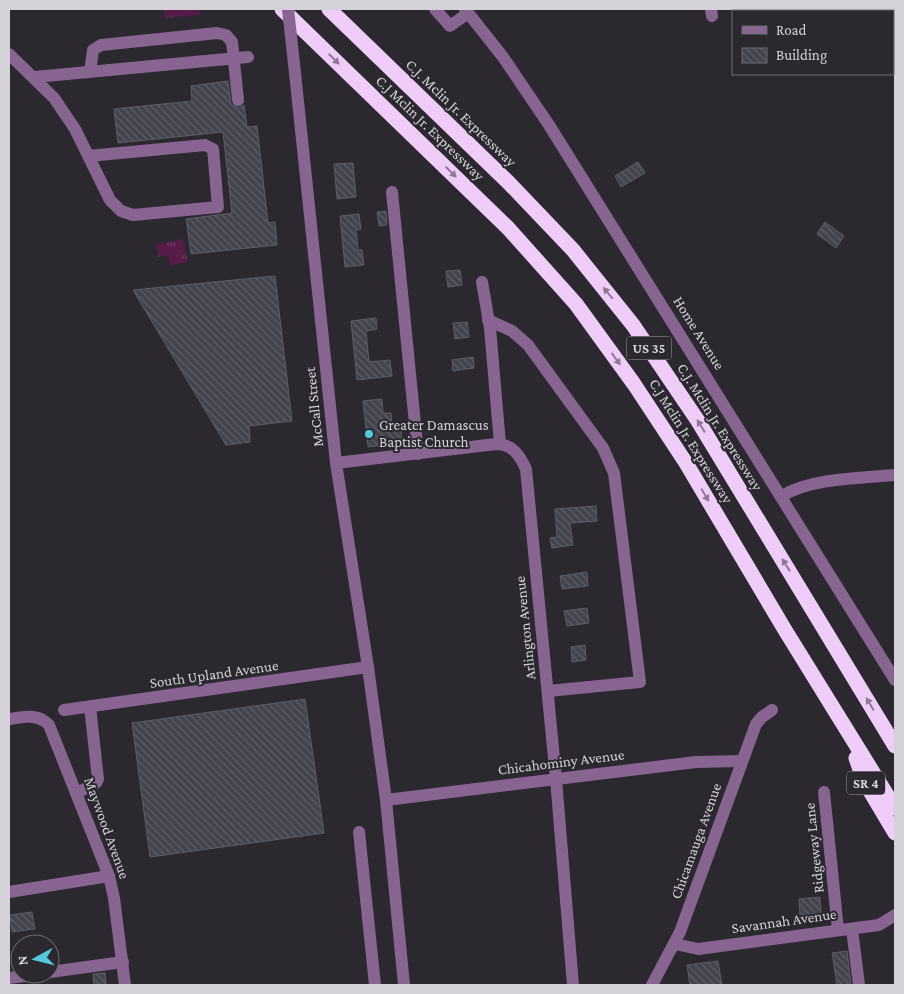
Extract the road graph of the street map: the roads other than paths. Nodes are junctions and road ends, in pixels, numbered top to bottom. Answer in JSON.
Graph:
{"nodes":[{"id":1,"x":282,"y":9,"type":"edge"},
{"id":2,"x":288,"y":9,"type":"edge"},
{"id":3,"x":329,"y":9,"type":"edge"},
{"id":4,"x":435,"y":9,"type":"edge"},
{"id":5,"x":467,"y":11,"type":"edge"},
{"id":6,"x":9,"y":54,"type":"edge"},
{"id":7,"x":248,"y":57,"type":"dead end"},
{"id":8,"x":235,"y":58,"type":"junction"},
{"id":9,"x":90,"y":72,"type":"junction"},
{"id":10,"x":35,"y":77,"type":"junction"},
{"id":11,"x":238,"y":100,"type":"dead end"},
{"id":12,"x":88,"y":156,"type":"junction"},
{"id":13,"x":392,"y":192,"type":"dead end"},
{"id":14,"x":482,"y":282,"type":"dead end"},
{"id":15,"x":488,"y":320,"type":"junction"},
{"id":16,"x":500,"y":444,"type":"junction"},
{"id":17,"x":418,"y":454,"type":"junction"},
{"id":18,"x":336,"y":463,"type":"junction"},
{"id":19,"x":895,"y":474,"type":"edge"},
{"id":20,"x":782,"y":496,"type":"junction"},
{"id":21,"x":368,"y":667,"type":"junction"},
{"id":22,"x":895,"y":680,"type":"edge"},
{"id":23,"x":548,"y":691,"type":"junction"},
{"id":24,"x":90,"y":707,"type":"junction"},
{"id":25,"x":64,"y":710,"type":"dead end"},
{"id":26,"x":772,"y":710,"type":"dead end"},
{"id":27,"x":9,"y":719,"type":"edge"},
{"id":28,"x":845,"y":728,"type":"junction"},
{"id":29,"x":895,"y":746,"type":"edge"},
{"id":30,"x":742,"y":761,"type":"junction"},
{"id":31,"x":556,"y":779,"type":"junction"},
{"id":32,"x":824,"y":792,"type":"dead end"},
{"id":33,"x":77,"y":793,"type":"junction"},
{"id":34,"x":386,"y":800,"type":"junction"},
{"id":35,"x":895,"y":808,"type":"edge"},
{"id":36,"x":359,"y":832,"type":"dead end"},
{"id":37,"x":895,"y":832,"type":"edge"},
{"id":38,"x":109,"y":876,"type":"junction"},
{"id":39,"x":9,"y":892,"type":"edge"},
{"id":40,"x":895,"y":914,"type":"edge"},
{"id":41,"x":852,"y":928,"type":"junction"},
{"id":42,"x":838,"y":930,"type":"junction"},
{"id":43,"x":675,"y":944,"type":"junction"},
{"id":44,"x":123,"y":962,"type":"junction"},
{"id":45,"x":60,"y":971,"type":"edge"},
{"id":46,"x":125,"y":985,"type":"edge"},
{"id":47,"x":375,"y":985,"type":"edge"},
{"id":48,"x":404,"y":985,"type":"edge"},
{"id":49,"x":573,"y":985,"type":"edge"},
{"id":50,"x":652,"y":985,"type":"edge"},
{"id":51,"x":859,"y":985,"type":"edge"}],
"edges":[{"from":1,"to":28,"type":"highway","name":"C.J Mclin Jr. Expressway","number":"US 35","one_way":true},
{"from":2,"to":18,"type":"street","name":"McCall Street","bridge":true},
{"from":29,"to":3,"type":"highway","name":"C.J. Mclin Jr. Expressway","number":"US 35","one_way":true},
{"from":4,"to":5,"type":"street"},
{"from":5,"to":20,"type":"street","name":"Home Avenue"},
{"from":6,"to":10,"type":"street"},
{"from":7,"to":8,"type":"street"},
{"from":8,"to":9,"type":"street"},
{"from":8,"to":9,"type":"street"},
{"from":8,"to":11,"type":"street"},
{"from":9,"to":10,"type":"street"},
{"from":10,"to":12,"type":"street"},
{"from":12,"to":12,"type":"street"},
{"from":13,"to":17,"type":"street"},
{"from":14,"to":15,"type":"street"},
{"from":15,"to":16,"type":"street"},
{"from":15,"to":23,"type":"street"},
{"from":16,"to":17,"type":"street"},
{"from":16,"to":23,"type":"street","name":"Arlington Avenue"},
{"from":17,"to":18,"type":"street"},
{"from":18,"to":21,"type":"street","name":"McCall Street"},
{"from":19,"to":20,"type":"street"},
{"from":20,"to":22,"type":"street","name":"Home Avenue"},
{"from":21,"to":24,"type":"street","name":"South Upland Avenue"},
{"from":21,"to":34,"type":"street","name":"McCall Street"},
{"from":23,"to":31,"type":"street","name":"Arlington Avenue"},
{"from":24,"to":25,"type":"street","name":"South Upland Avenue"},
{"from":24,"to":33,"type":"street"},
{"from":26,"to":30,"type":"street","name":"Chicamauga Avenue"},
{"from":27,"to":33,"type":"street","name":"Maywood Avenue"},
{"from":28,"to":35,"type":"highway","name":"C.J Mclin Jr. Expressway","number":"US 35"},
{"from":28,"to":37,"type":"highway","number":"SR 4"},
{"from":30,"to":31,"type":"street","name":"Chicahominy Avenue"},
{"from":30,"to":43,"type":"street","name":"Chicamauga Avenue"},
{"from":31,"to":34,"type":"street","name":"Chicahominy Avenue"},
{"from":31,"to":49,"type":"street","name":"Arlington Avenue"},
{"from":32,"to":42,"type":"street","name":"Ridgeway Lane"},
{"from":33,"to":38,"type":"street","name":"Maywood Avenue"},
{"from":34,"to":48,"type":"street","name":"McCall Street"},
{"from":36,"to":47,"type":"street"},
{"from":38,"to":39,"type":"street"},
{"from":38,"to":44,"type":"street","name":"Maywood Avenue"},
{"from":40,"to":41,"type":"street","name":"Savannah Avenue"},
{"from":41,"to":42,"type":"street","name":"Savannah Avenue"},
{"from":41,"to":51,"type":"street"},
{"from":42,"to":43,"type":"street","name":"Savannah Avenue"},
{"from":43,"to":50,"type":"street","name":"Chicamauga Avenue"},
{"from":44,"to":45,"type":"street"},
{"from":44,"to":46,"type":"street","name":"Maywood Avenue"}]}
